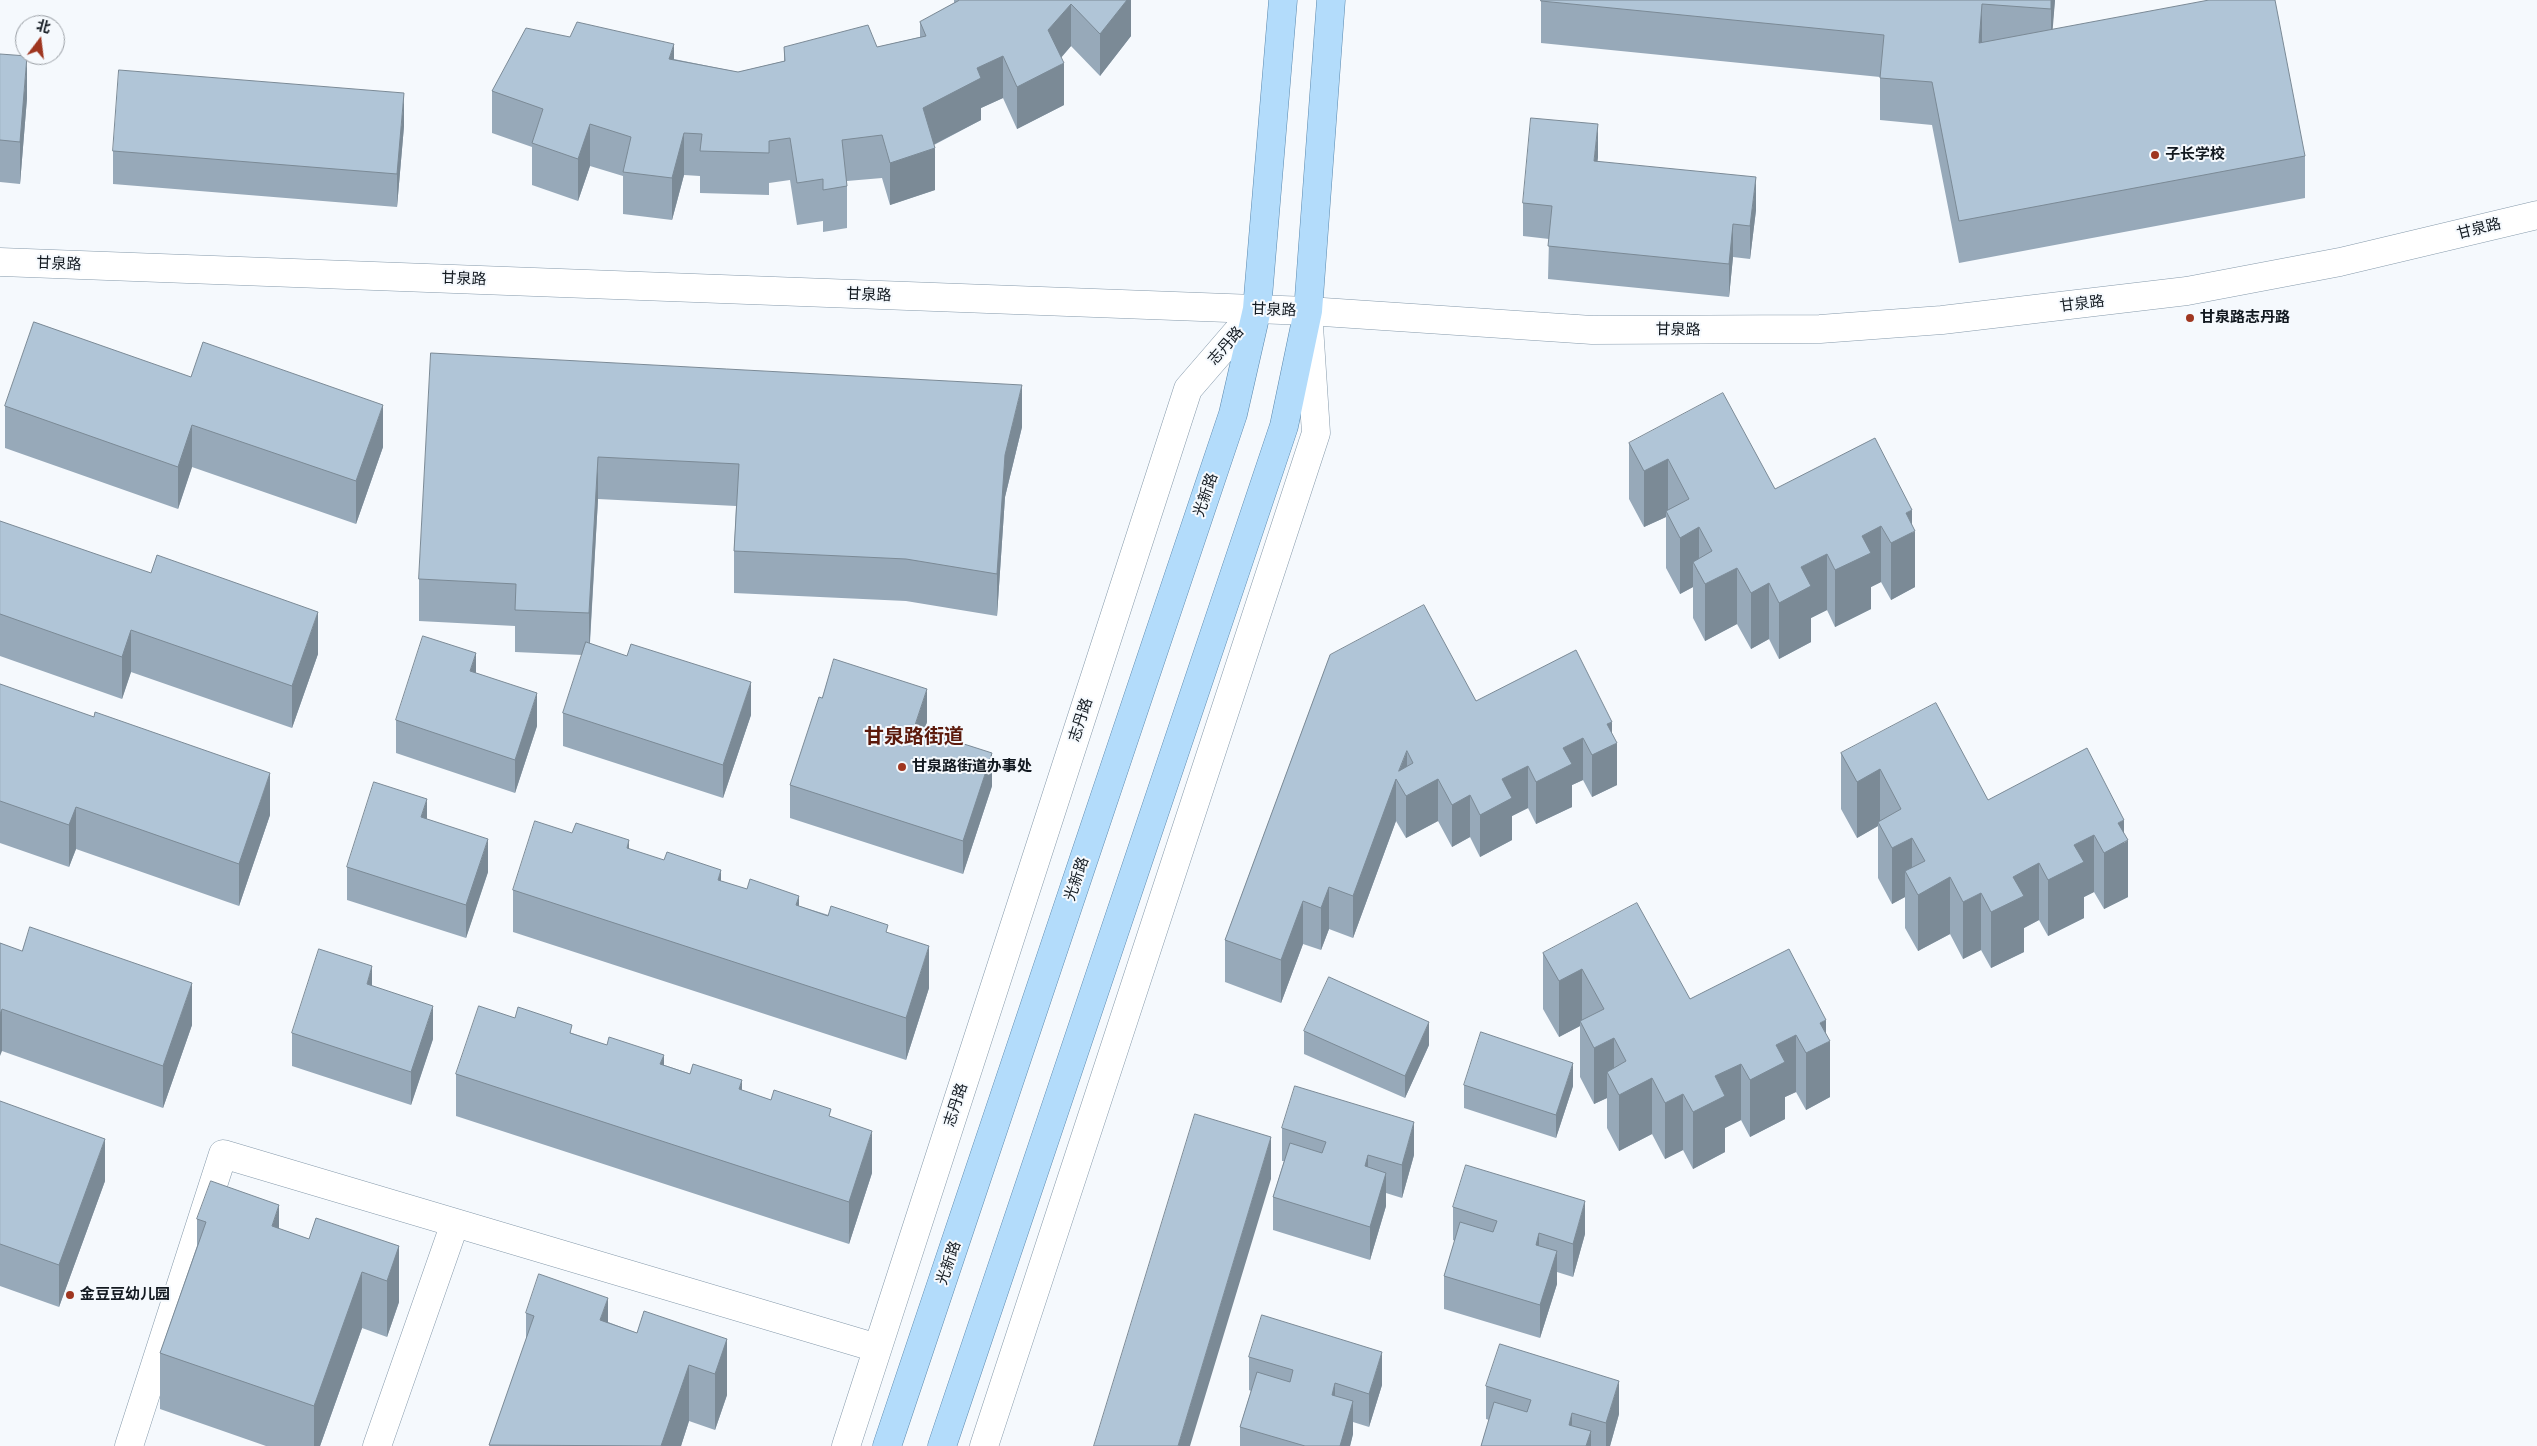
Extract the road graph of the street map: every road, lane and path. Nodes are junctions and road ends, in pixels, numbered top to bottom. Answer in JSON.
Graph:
{"nodes":[{"id":1,"x":1283,"y":0,"type":"edge"},
{"id":2,"x":1331,"y":0,"type":"edge"},
{"id":3,"x":2537,"y":215,"type":"edge"},
{"id":4,"x":0,"y":262,"type":"edge"},
{"id":5,"x":1258,"y":309,"type":"junction"},
{"id":6,"x":1308,"y":311,"type":"junction"},
{"id":7,"x":455,"y":1223,"type":"junction"},
{"id":8,"x":877,"y":1348,"type":"junction"},
{"id":9,"x":130,"y":1446,"type":"edge"},
{"id":10,"x":377,"y":1446,"type":"edge"},
{"id":11,"x":846,"y":1446,"type":"edge"},
{"id":12,"x":887,"y":1446,"type":"edge"},
{"id":13,"x":942,"y":1446,"type":"edge"},
{"id":14,"x":984,"y":1446,"type":"edge"}],
"edges":[{"from":1,"to":5,"type":"main road"},
{"from":2,"to":6,"type":"main road"},
{"from":3,"to":6,"type":"street","name":"甘泉路"},
{"from":4,"to":5,"type":"street","name":"甘泉路"},
{"from":5,"to":6,"type":"street","name":"甘泉路"},
{"from":5,"to":8,"type":"street","name":"志丹路"},
{"from":5,"to":12,"type":"main road","name":"光新路"},
{"from":6,"to":13,"type":"main road"},
{"from":6,"to":14,"type":"street"},
{"from":7,"to":8,"type":"street"},
{"from":7,"to":9,"type":"street"},
{"from":7,"to":10,"type":"street"},
{"from":8,"to":11,"type":"street","name":"志丹路"}]}
